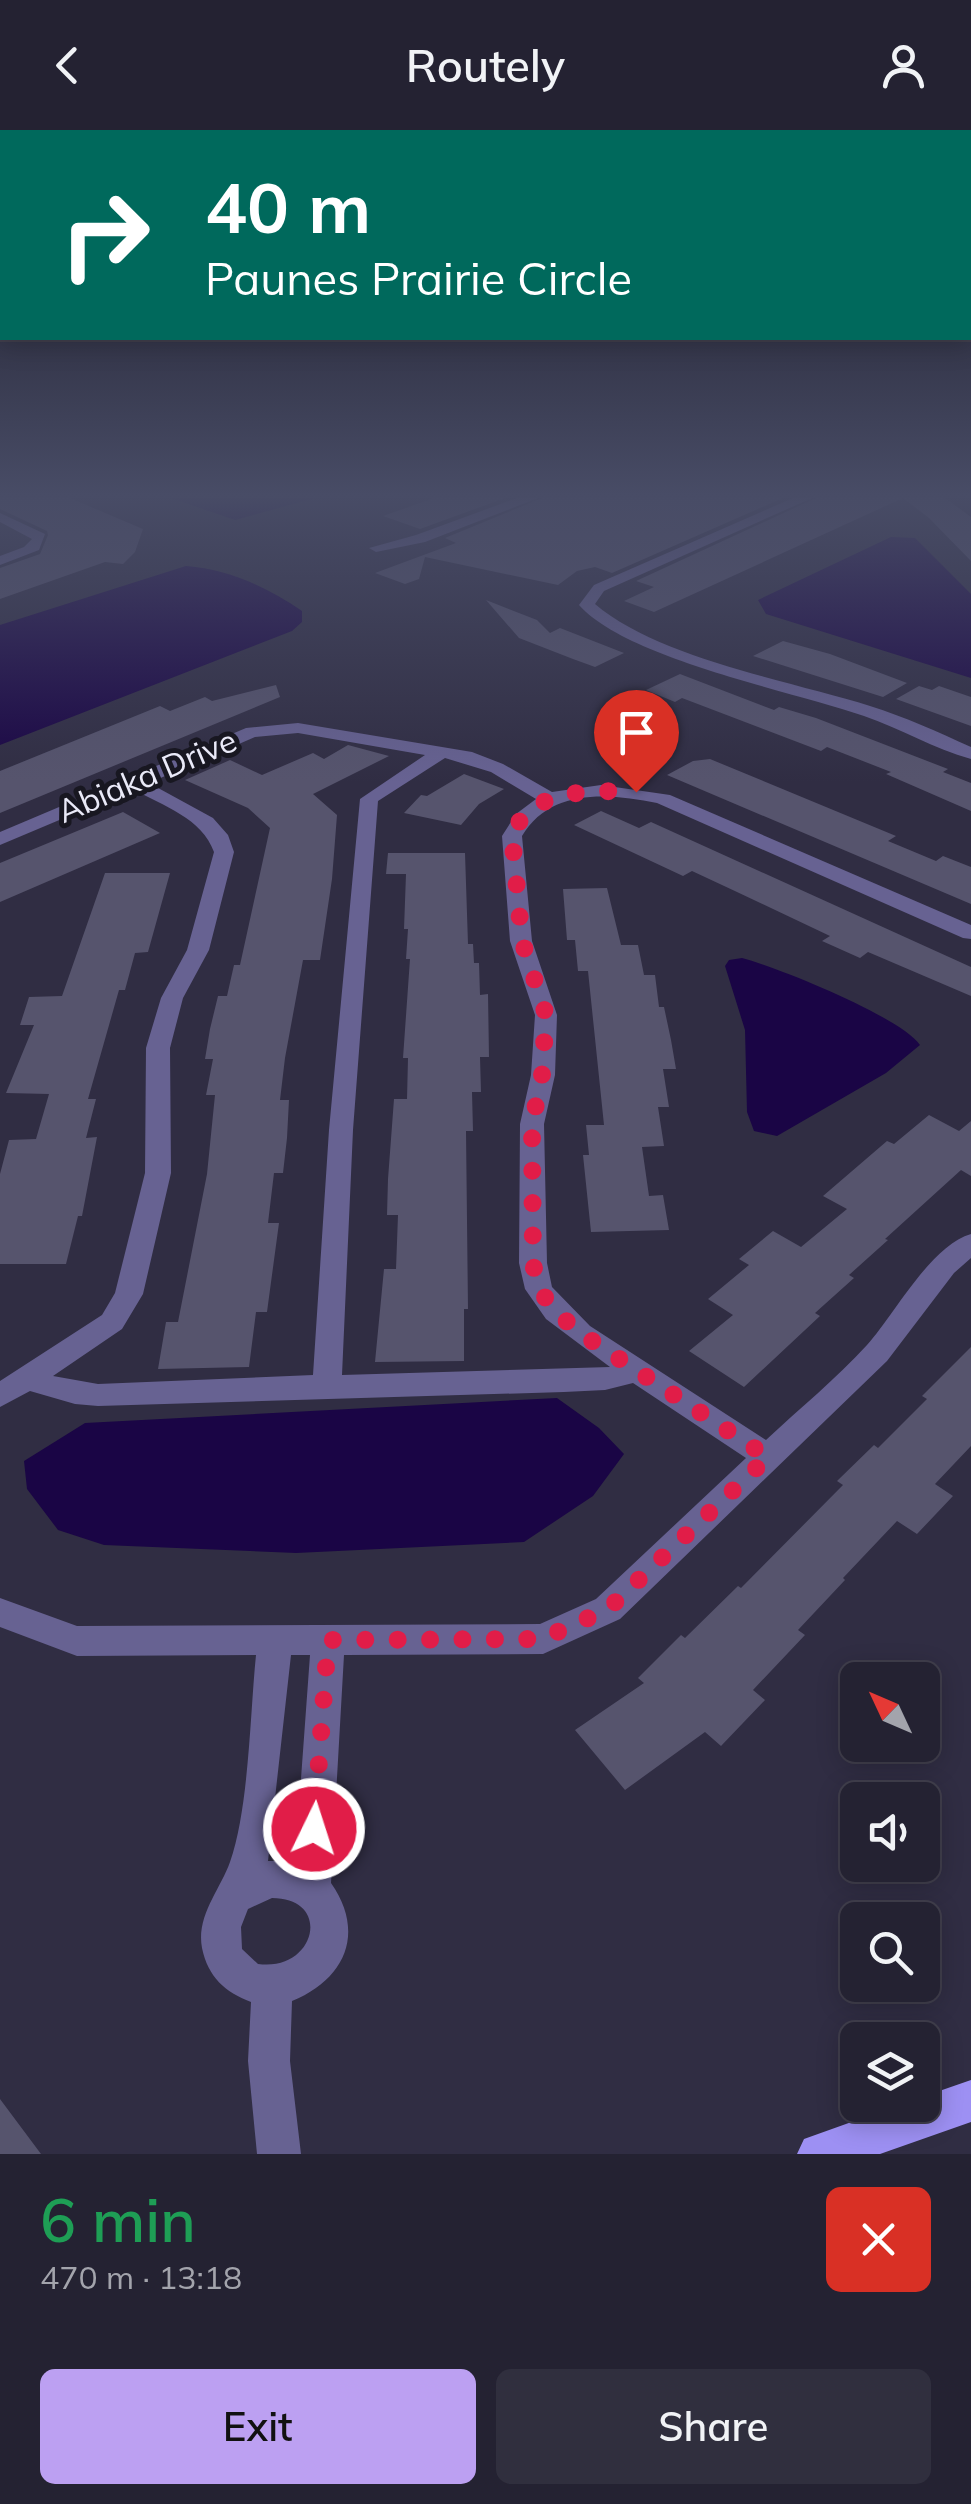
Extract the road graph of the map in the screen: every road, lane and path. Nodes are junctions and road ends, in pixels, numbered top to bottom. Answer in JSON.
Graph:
{"nodes":[{"id":1,"x":596,"y":592,"type":"edge"},
{"id":2,"x":444,"y":752,"type":"junction"},
{"id":3,"x":971,"y":754,"type":"edge"},
{"id":4,"x":134,"y":782,"type":"junction"},
{"id":5,"x":550,"y":799,"type":"junction"},
{"id":6,"x":0,"y":839,"type":"edge"},
{"id":7,"x":971,"y":933,"type":"edge"},
{"id":8,"x":971,"y":1242,"type":"edge"},
{"id":9,"x":637,"y":1371,"type":"junction"},
{"id":10,"x":26,"y":1379,"type":"junction"},
{"id":11,"x":327,"y":1386,"type":"junction"},
{"id":12,"x":0,"y":1396,"type":"edge"},
{"id":13,"x":768,"y":1457,"type":"junction"},
{"id":14,"x":0,"y":1612,"type":"edge"},
{"id":15,"x":275,"y":1640,"type":"junction"},
{"id":16,"x":328,"y":1640,"type":"junction"},
{"id":17,"x":312,"y":1886,"type":"junction"},
{"id":18,"x":240,"y":1893,"type":"junction"},
{"id":19,"x":272,"y":1987,"type":"junction"},
{"id":20,"x":971,"y":2101,"type":"edge"},
{"id":21,"x":279,"y":2154,"type":"edge"},
{"id":22,"x":819,"y":2154,"type":"edge"}],
"edges":[{"from":1,"to":3,"type":"street"},
{"from":2,"to":4,"type":"street","name":"Abiaka Drive"},
{"from":2,"to":5,"type":"street","name":"Abiaka Drive"},
{"from":2,"to":11,"type":"street"},
{"from":4,"to":6,"type":"street","name":"Abiaka Drive"},
{"from":4,"to":10,"type":"street"},
{"from":5,"to":7,"type":"street"},
{"from":5,"to":9,"type":"street"},
{"from":8,"to":13,"type":"street"},
{"from":9,"to":11,"type":"street"},
{"from":9,"to":13,"type":"street"},
{"from":10,"to":11,"type":"street"},
{"from":10,"to":12,"type":"street"},
{"from":13,"to":16,"type":"street"},
{"from":14,"to":15,"type":"street"},
{"from":15,"to":16,"type":"street"},
{"from":15,"to":18,"type":"street"},
{"from":16,"to":17,"type":"street"},
{"from":17,"to":18,"type":"street"},
{"from":17,"to":19,"type":"street"},
{"from":18,"to":19,"type":"street"},
{"from":19,"to":21,"type":"street"},
{"from":20,"to":22,"type":"main road"}]}
